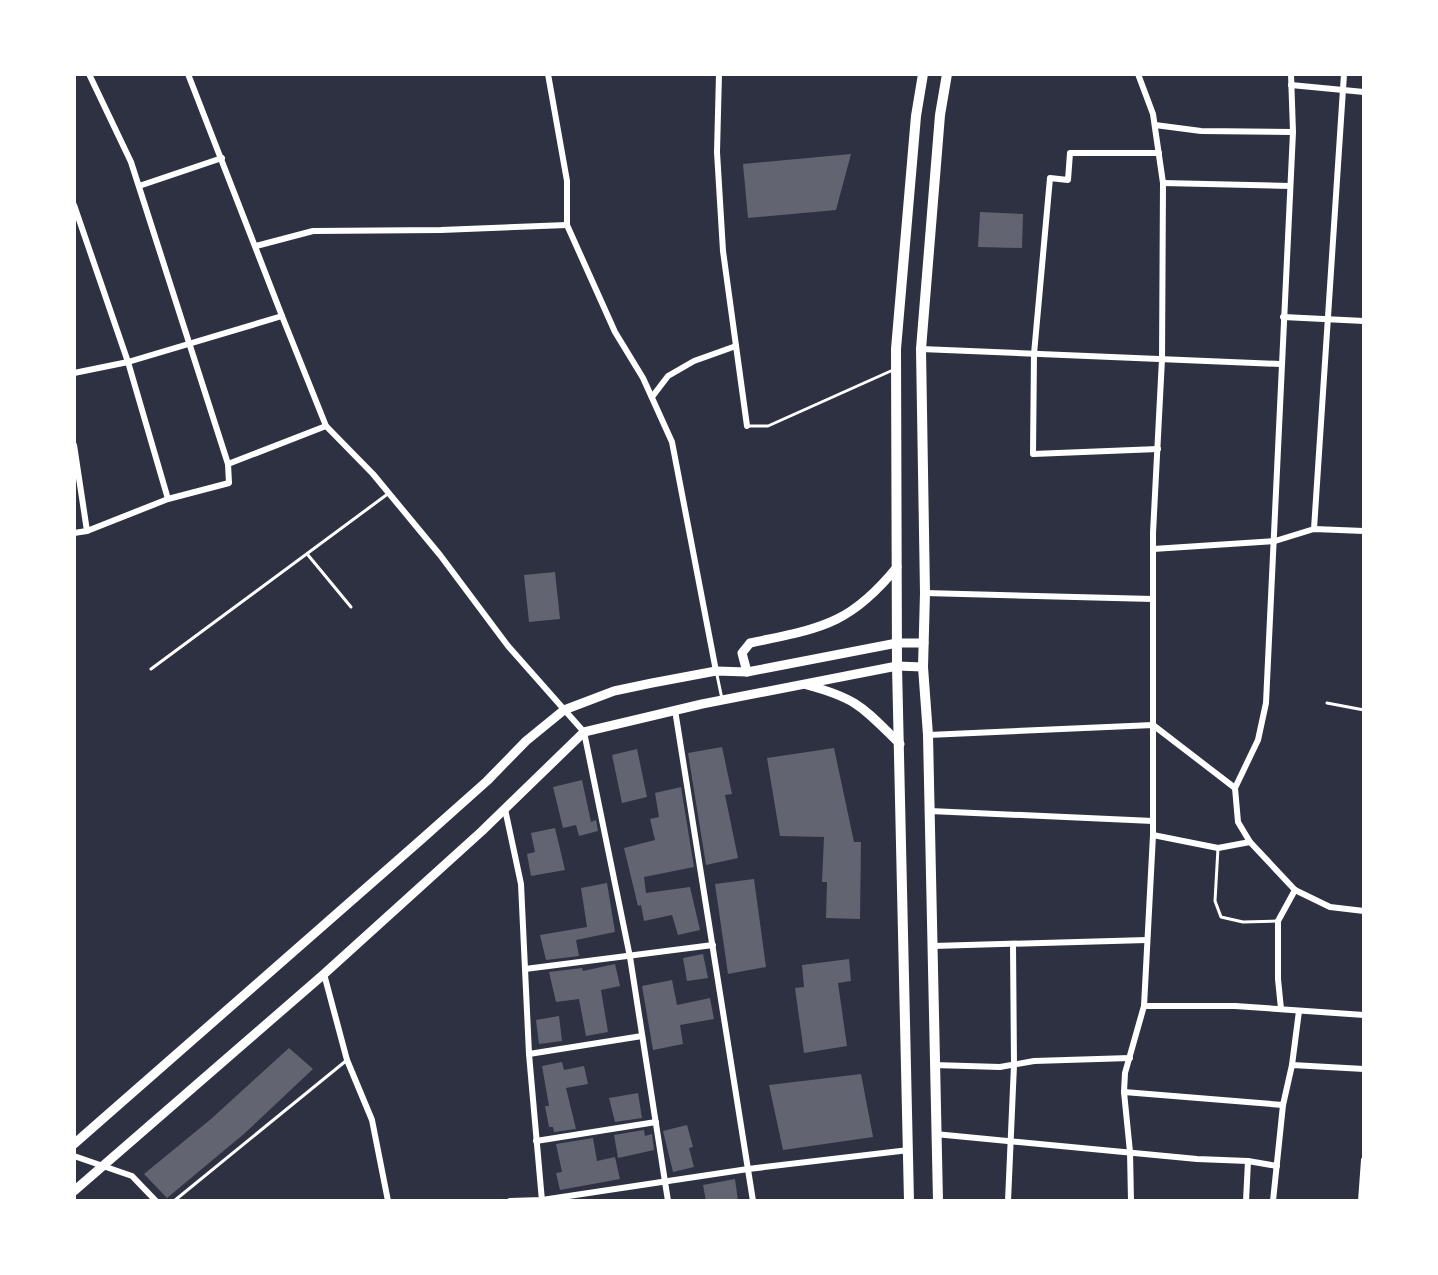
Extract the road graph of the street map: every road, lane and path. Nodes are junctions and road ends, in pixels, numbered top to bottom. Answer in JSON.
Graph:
{"nodes":[{"id":1,"x":89,"y":74,"type":"edge"},
{"id":2,"x":188,"y":74,"type":"edge"},
{"id":3,"x":548,"y":74,"type":"edge"},
{"id":4,"x":719,"y":74,"type":"edge"},
{"id":5,"x":923,"y":74,"type":"edge"},
{"id":6,"x":947,"y":74,"type":"edge"},
{"id":7,"x":1138,"y":74,"type":"edge"},
{"id":8,"x":1291,"y":74,"type":"edge"},
{"id":9,"x":1344,"y":74,"type":"edge"},
{"id":10,"x":1291,"y":85,"type":"junction"},
{"id":11,"x":1344,"y":90,"type":"junction"},
{"id":12,"x":1364,"y":92,"type":"edge"},
{"id":13,"x":1155,"y":125,"type":"junction"},
{"id":14,"x":1293,"y":132,"type":"junction"},
{"id":15,"x":1159,"y":153,"type":"junction"},
{"id":16,"x":222,"y":158,"type":"junction"},
{"id":17,"x":1163,"y":183,"type":"junction"},
{"id":18,"x":139,"y":186,"type":"junction"},
{"id":19,"x":1290,"y":186,"type":"junction"},
{"id":20,"x":74,"y":205,"type":"edge"},
{"id":21,"x":567,"y":225,"type":"junction"},
{"id":22,"x":256,"y":246,"type":"junction"},
{"id":23,"x":282,"y":316,"type":"junction"},
{"id":24,"x":1283,"y":317,"type":"junction"},
{"id":25,"x":1328,"y":319,"type":"junction"},
{"id":26,"x":1364,"y":321,"type":"edge"},
{"id":27,"x":189,"y":342,"type":"junction"},
{"id":28,"x":736,"y":346,"type":"junction"},
{"id":29,"x":921,"y":349,"type":"junction"},
{"id":30,"x":1034,"y":354,"type":"junction"},
{"id":31,"x":1162,"y":359,"type":"junction"},
{"id":32,"x":128,"y":362,"type":"junction"},
{"id":33,"x":1280,"y":364,"type":"junction"},
{"id":34,"x":896,"y":368,"type":"junction"},
{"id":35,"x":74,"y":373,"type":"edge"},
{"id":36,"x":652,"y":397,"type":"junction"},
{"id":37,"x":326,"y":426,"type":"junction"},
{"id":38,"x":747,"y":426,"type":"joint"},
{"id":39,"x":74,"y":445,"type":"edge"},
{"id":40,"x":1158,"y":449,"type":"junction"},
{"id":41,"x":228,"y":464,"type":"junction"},
{"id":42,"x":389,"y":493,"type":"junction"},
{"id":43,"x":168,"y":499,"type":"junction"},
{"id":44,"x":1314,"y":529,"type":"junction"},
{"id":45,"x":87,"y":531,"type":"junction"},
{"id":46,"x":1364,"y":531,"type":"edge"},
{"id":47,"x":74,"y":533,"type":"edge"},
{"id":48,"x":1275,"y":541,"type":"junction"},
{"id":49,"x":1153,"y":549,"type":"junction"},
{"id":50,"x":308,"y":555,"type":"junction"},
{"id":51,"x":897,"y":567,"type":"junction"},
{"id":52,"x":925,"y":593,"type":"junction"},
{"id":53,"x":1153,"y":599,"type":"junction"},
{"id":54,"x":351,"y":607,"type":"dead end"},
{"id":55,"x":897,"y":643,"type":"junction"},
{"id":56,"x":924,"y":643,"type":"junction"},
{"id":57,"x":897,"y":666,"type":"junction"},
{"id":58,"x":923,"y":667,"type":"junction"},
{"id":59,"x":151,"y":669,"type":"dead end"},
{"id":60,"x":716,"y":671,"type":"junction"},
{"id":61,"x":747,"y":672,"type":"junction"},
{"id":62,"x":804,"y":684,"type":"junction"},
{"id":63,"x":722,"y":700,"type":"junction"},
{"id":64,"x":1327,"y":703,"type":"dead end"},
{"id":65,"x":564,"y":710,"type":"junction"},
{"id":66,"x":675,"y":710,"type":"junction"},
{"id":67,"x":1364,"y":710,"type":"edge"},
{"id":68,"x":1153,"y":725,"type":"junction"},
{"id":69,"x":584,"y":732,"type":"junction"},
{"id":70,"x":928,"y":735,"type":"junction"},
{"id":71,"x":900,"y":744,"type":"junction"},
{"id":72,"x":1235,"y":788,"type":"junction"},
{"id":73,"x":505,"y":809,"type":"junction"},
{"id":74,"x":930,"y":811,"type":"junction"},
{"id":75,"x":1153,"y":821,"type":"junction"},
{"id":76,"x":1153,"y":835,"type":"junction"},
{"id":77,"x":1250,"y":842,"type":"junction"},
{"id":78,"x":1218,"y":848,"type":"junction"},
{"id":79,"x":1295,"y":890,"type":"junction"},
{"id":80,"x":1364,"y":911,"type":"edge"},
{"id":81,"x":1278,"y":921,"type":"junction"},
{"id":82,"x":1147,"y":940,"type":"junction"},
{"id":83,"x":1013,"y":944,"type":"junction"},
{"id":84,"x":713,"y":945,"type":"junction"},
{"id":85,"x":933,"y":946,"type":"junction"},
{"id":86,"x":630,"y":957,"type":"junction"},
{"id":87,"x":525,"y":969,"type":"junction"},
{"id":88,"x":324,"y":974,"type":"junction"},
{"id":89,"x":1144,"y":1006,"type":"junction"},
{"id":90,"x":1281,"y":1009,"type":"junction"},
{"id":91,"x":1299,"y":1011,"type":"junction"},
{"id":92,"x":1364,"y":1015,"type":"edge"},
{"id":93,"x":642,"y":1036,"type":"junction"},
{"id":94,"x":529,"y":1054,"type":"junction"},
{"id":95,"x":1130,"y":1058,"type":"junction"},
{"id":96,"x":347,"y":1060,"type":"junction"},
{"id":97,"x":934,"y":1065,"type":"junction"},
{"id":98,"x":1014,"y":1065,"type":"junction"},
{"id":99,"x":1292,"y":1065,"type":"junction"},
{"id":100,"x":1364,"y":1069,"type":"edge"},
{"id":101,"x":1124,"y":1092,"type":"junction"},
{"id":102,"x":1283,"y":1105,"type":"junction"},
{"id":103,"x":656,"y":1122,"type":"junction"},
{"id":104,"x":935,"y":1134,"type":"junction"},
{"id":105,"x":536,"y":1141,"type":"junction"},
{"id":106,"x":1012,"y":1142,"type":"junction"},
{"id":107,"x":74,"y":1144,"type":"edge"},
{"id":108,"x":909,"y":1150,"type":"junction"},
{"id":109,"x":1130,"y":1152,"type":"junction"},
{"id":110,"x":74,"y":1156,"type":"edge"},
{"id":111,"x":1364,"y":1160,"type":"edge"},
{"id":112,"x":1248,"y":1161,"type":"junction"},
{"id":113,"x":104,"y":1166,"type":"junction"},
{"id":114,"x":1277,"y":1166,"type":"junction"},
{"id":115,"x":748,"y":1169,"type":"junction"},
{"id":116,"x":665,"y":1184,"type":"junction"},
{"id":117,"x":74,"y":1191,"type":"edge"},
{"id":118,"x":156,"y":1201,"type":"edge"},
{"id":119,"x":174,"y":1201,"type":"edge"},
{"id":120,"x":388,"y":1201,"type":"edge"},
{"id":121,"x":510,"y":1201,"type":"edge"},
{"id":122,"x":542,"y":1201,"type":"edge"},
{"id":123,"x":668,"y":1201,"type":"edge"},
{"id":124,"x":753,"y":1201,"type":"edge"},
{"id":125,"x":909,"y":1201,"type":"edge"},
{"id":126,"x":938,"y":1201,"type":"edge"},
{"id":127,"x":1008,"y":1201,"type":"edge"},
{"id":128,"x":1131,"y":1201,"type":"edge"},
{"id":129,"x":1246,"y":1201,"type":"edge"},
{"id":130,"x":1273,"y":1201,"type":"edge"},
{"id":131,"x":1361,"y":1201,"type":"edge"}],
"edges":[{"from":1,"to":18,"type":"street"},
{"from":2,"to":16,"type":"street"},
{"from":3,"to":21,"type":"street"},
{"from":4,"to":28,"type":"street"},
{"from":5,"to":34,"type":"highway"},
{"from":6,"to":29,"type":"highway"},
{"from":7,"to":13,"type":"street"},
{"from":8,"to":10,"type":"street"},
{"from":9,"to":11,"type":"street"},
{"from":10,"to":11,"type":"street"},
{"from":10,"to":14,"type":"street"},
{"from":11,"to":12,"type":"street"},
{"from":11,"to":25,"type":"street"},
{"from":13,"to":14,"type":"street"},
{"from":13,"to":15,"type":"street"},
{"from":14,"to":19,"type":"street"},
{"from":15,"to":17,"type":"street"},
{"from":15,"to":30,"type":"street"},
{"from":16,"to":18,"type":"street"},
{"from":16,"to":22,"type":"street"},
{"from":17,"to":19,"type":"street"},
{"from":17,"to":31,"type":"street"},
{"from":18,"to":27,"type":"street"},
{"from":19,"to":24,"type":"street"},
{"from":20,"to":32,"type":"street"},
{"from":21,"to":22,"type":"street"},
{"from":21,"to":36,"type":"street"},
{"from":22,"to":23,"type":"street"},
{"from":23,"to":27,"type":"street"},
{"from":23,"to":37,"type":"street"},
{"from":24,"to":25,"type":"street"},
{"from":24,"to":33,"type":"street"},
{"from":25,"to":26,"type":"street"},
{"from":25,"to":44,"type":"street"},
{"from":27,"to":32,"type":"street"},
{"from":27,"to":41,"type":"street"},
{"from":28,"to":36,"type":"street"},
{"from":28,"to":38,"type":"street"},
{"from":29,"to":30,"type":"street"},
{"from":29,"to":52,"type":"highway"},
{"from":30,"to":31,"type":"street"},
{"from":30,"to":40,"type":"street"},
{"from":31,"to":33,"type":"street"},
{"from":31,"to":40,"type":"street"},
{"from":32,"to":35,"type":"street"},
{"from":32,"to":43,"type":"street"},
{"from":33,"to":48,"type":"street"},
{"from":34,"to":38,"type":"lane"},
{"from":34,"to":51,"type":"highway"},
{"from":36,"to":60,"type":"street"},
{"from":37,"to":41,"type":"street"},
{"from":37,"to":42,"type":"street"},
{"from":39,"to":45,"type":"street"},
{"from":40,"to":49,"type":"street"},
{"from":41,"to":43,"type":"street"},
{"from":42,"to":50,"type":"lane"},
{"from":42,"to":65,"type":"street"},
{"from":43,"to":45,"type":"street"},
{"from":44,"to":46,"type":"street"},
{"from":44,"to":48,"type":"street"},
{"from":45,"to":47,"type":"street"},
{"from":48,"to":49,"type":"street"},
{"from":48,"to":72,"type":"street"},
{"from":49,"to":53,"type":"street"},
{"from":50,"to":54,"type":"lane"},
{"from":50,"to":59,"type":"lane"},
{"from":51,"to":55,"type":"highway"},
{"from":51,"to":61,"type":"main road"},
{"from":52,"to":53,"type":"street"},
{"from":52,"to":56,"type":"highway"},
{"from":53,"to":68,"type":"street"},
{"from":55,"to":56,"type":"main road"},
{"from":55,"to":57,"type":"highway"},
{"from":55,"to":61,"type":"main road"},
{"from":56,"to":58,"type":"highway"},
{"from":57,"to":58,"type":"main road"},
{"from":57,"to":62,"type":"main road"},
{"from":57,"to":71,"type":"highway"},
{"from":58,"to":70,"type":"highway"},
{"from":60,"to":61,"type":"main road"},
{"from":60,"to":63,"type":"lane"},
{"from":60,"to":65,"type":"main road"},
{"from":62,"to":63,"type":"main road"},
{"from":62,"to":71,"type":"main road"},
{"from":63,"to":66,"type":"main road"},
{"from":64,"to":67,"type":"lane"},
{"from":65,"to":69,"type":"street"},
{"from":65,"to":107,"type":"main road"},
{"from":66,"to":69,"type":"main road"},
{"from":66,"to":84,"type":"street"},
{"from":68,"to":70,"type":"street"},
{"from":68,"to":72,"type":"street"},
{"from":68,"to":75,"type":"street"},
{"from":69,"to":73,"type":"main road"},
{"from":69,"to":86,"type":"street"},
{"from":70,"to":74,"type":"highway"},
{"from":71,"to":108,"type":"highway"},
{"from":72,"to":77,"type":"street"},
{"from":73,"to":87,"type":"street"},
{"from":73,"to":88,"type":"main road"},
{"from":74,"to":75,"type":"street"},
{"from":74,"to":85,"type":"highway"},
{"from":75,"to":76,"type":"street"},
{"from":76,"to":78,"type":"street"},
{"from":76,"to":82,"type":"street"},
{"from":77,"to":78,"type":"street"},
{"from":77,"to":79,"type":"street"},
{"from":78,"to":81,"type":"lane"},
{"from":79,"to":80,"type":"street"},
{"from":79,"to":81,"type":"street"},
{"from":81,"to":90,"type":"street"},
{"from":82,"to":83,"type":"street"},
{"from":82,"to":89,"type":"street"},
{"from":83,"to":85,"type":"street"},
{"from":83,"to":98,"type":"street"},
{"from":84,"to":86,"type":"street"},
{"from":84,"to":115,"type":"street"},
{"from":85,"to":97,"type":"highway"},
{"from":86,"to":87,"type":"street"},
{"from":86,"to":93,"type":"street"},
{"from":87,"to":94,"type":"street"},
{"from":88,"to":96,"type":"street"},
{"from":88,"to":113,"type":"main road"},
{"from":89,"to":90,"type":"street"},
{"from":89,"to":95,"type":"street"},
{"from":90,"to":91,"type":"street"},
{"from":91,"to":92,"type":"street"},
{"from":91,"to":99,"type":"street"},
{"from":93,"to":94,"type":"street"},
{"from":93,"to":103,"type":"street"},
{"from":94,"to":105,"type":"street"},
{"from":95,"to":98,"type":"street"},
{"from":95,"to":101,"type":"street"},
{"from":96,"to":119,"type":"lane"},
{"from":96,"to":120,"type":"street"},
{"from":97,"to":98,"type":"street"},
{"from":97,"to":104,"type":"highway"},
{"from":98,"to":106,"type":"street"},
{"from":99,"to":100,"type":"street"},
{"from":99,"to":102,"type":"street"},
{"from":101,"to":102,"type":"street"},
{"from":101,"to":109,"type":"street"},
{"from":102,"to":114,"type":"street"},
{"from":103,"to":105,"type":"street"},
{"from":103,"to":116,"type":"street"},
{"from":104,"to":106,"type":"street"},
{"from":104,"to":126,"type":"highway"},
{"from":105,"to":122,"type":"street"},
{"from":106,"to":109,"type":"street"},
{"from":106,"to":127,"type":"street"},
{"from":108,"to":115,"type":"street"},
{"from":108,"to":125,"type":"highway"},
{"from":109,"to":112,"type":"street"},
{"from":109,"to":128,"type":"street"},
{"from":110,"to":113,"type":"street"},
{"from":111,"to":131,"type":"street"},
{"from":112,"to":114,"type":"street"},
{"from":112,"to":129,"type":"street"},
{"from":113,"to":117,"type":"main road"},
{"from":113,"to":118,"type":"street"},
{"from":114,"to":130,"type":"street"},
{"from":115,"to":116,"type":"street"},
{"from":115,"to":124,"type":"street"},
{"from":116,"to":122,"type":"street"},
{"from":116,"to":123,"type":"street"},
{"from":121,"to":122,"type":"street"}]}
